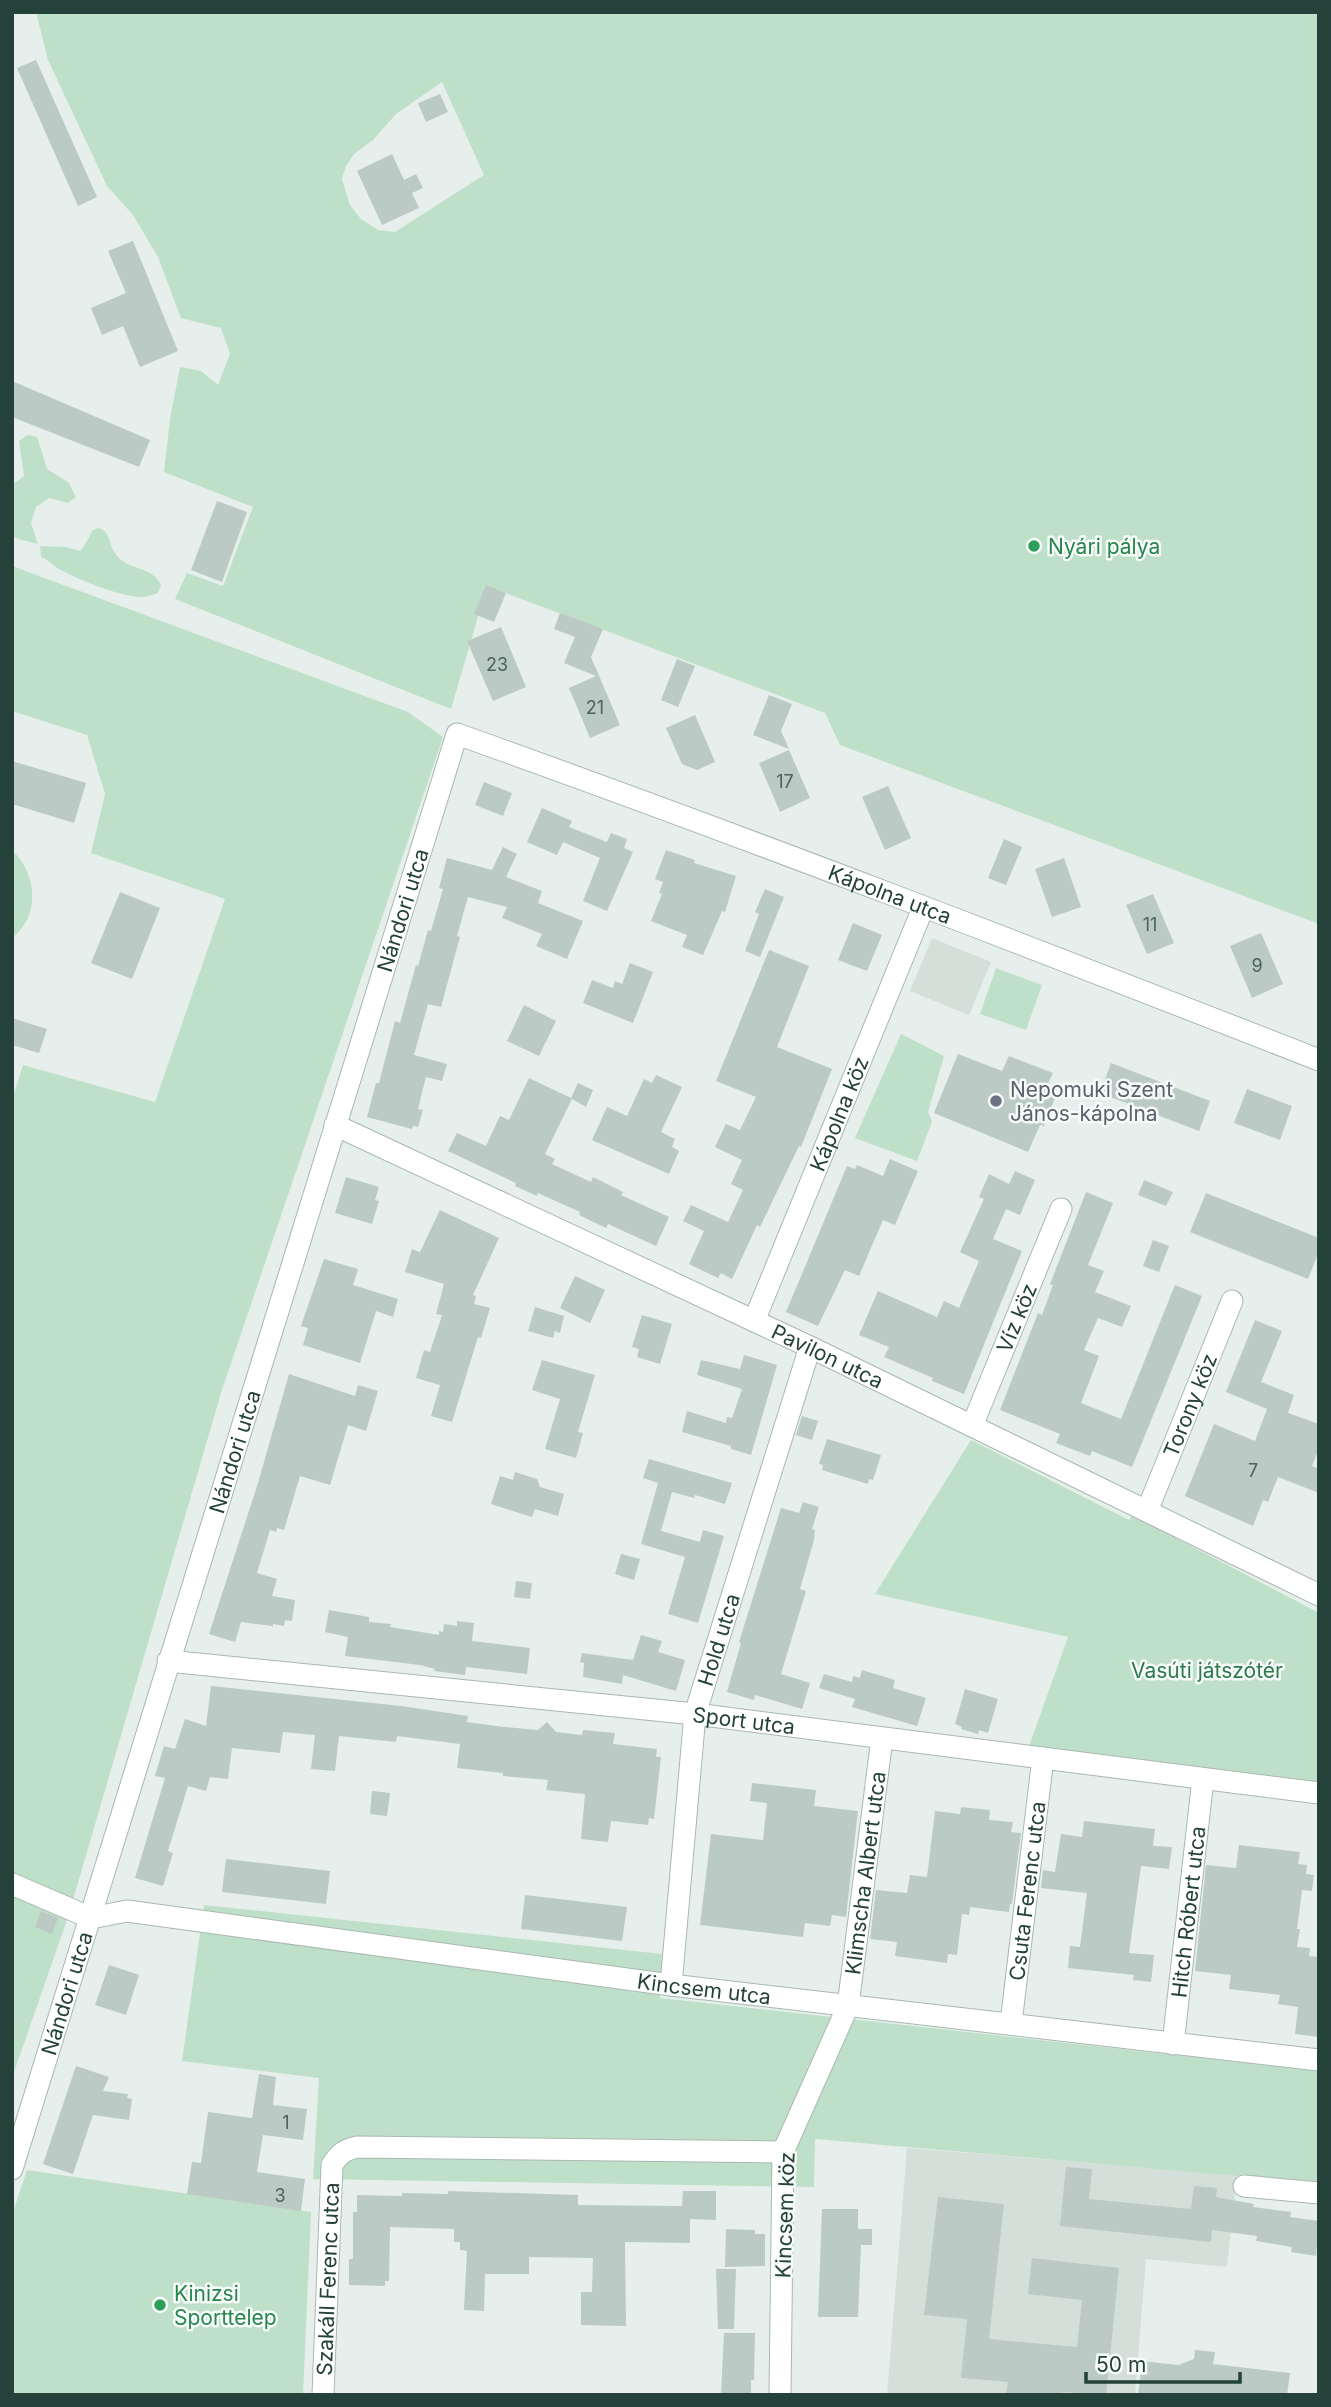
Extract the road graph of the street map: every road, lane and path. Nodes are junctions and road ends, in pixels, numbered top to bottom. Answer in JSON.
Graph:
{"nodes":[{"id":1,"x":457,"y":734,"type":"joint"},
{"id":2,"x":923,"y":908,"type":"junction"},
{"id":3,"x":1319,"y":1060,"type":"edge"},
{"id":4,"x":335,"y":1125,"type":"junction"},
{"id":5,"x":1060,"y":1209,"type":"dead end"},
{"id":6,"x":1232,"y":1301,"type":"dead end"},
{"id":7,"x":754,"y":1321,"type":"junction"},
{"id":8,"x":810,"y":1347,"type":"junction"},
{"id":9,"x":972,"y":1426,"type":"junction"},
{"id":10,"x":1147,"y":1511,"type":"junction"},
{"id":11,"x":1319,"y":1595,"type":"edge"},
{"id":12,"x":168,"y":1661,"type":"junction"},
{"id":13,"x":695,"y":1714,"type":"junction"},
{"id":14,"x":882,"y":1738,"type":"junction"},
{"id":15,"x":1044,"y":1758,"type":"junction"},
{"id":16,"x":1203,"y":1779,"type":"junction"},
{"id":17,"x":1319,"y":1793,"type":"edge"},
{"id":18,"x":12,"y":1884,"type":"edge"},
{"id":19,"x":91,"y":1918,"type":"junction"},
{"id":20,"x":671,"y":1985,"type":"junction"},
{"id":21,"x":848,"y":2006,"type":"junction"},
{"id":22,"x":1011,"y":2024,"type":"junction"},
{"id":23,"x":1172,"y":2043,"type":"junction"},
{"id":24,"x":1319,"y":2060,"type":"edge"},
{"id":25,"x":783,"y":2152,"type":"junction"},
{"id":26,"x":12,"y":2169,"type":"edge"},
{"id":27,"x":1244,"y":2186,"type":"dead end"},
{"id":28,"x":1319,"y":2193,"type":"edge"},
{"id":29,"x":323,"y":2395,"type":"edge"},
{"id":30,"x":780,"y":2395,"type":"edge"}],
"edges":[{"from":1,"to":2,"type":"street","name":"Kápolna utca"},
{"from":1,"to":4,"type":"street","name":"Nándori utca"},
{"from":2,"to":3,"type":"street","name":"Kápolna utca"},
{"from":2,"to":7,"type":"street","name":"Kápolna köz"},
{"from":4,"to":7,"type":"street","name":"Pavilon utca"},
{"from":4,"to":12,"type":"street","name":"Nándori utca"},
{"from":5,"to":9,"type":"street","name":"Víz köz"},
{"from":6,"to":10,"type":"street","name":"Torony köz"},
{"from":7,"to":8,"type":"street","name":"Pavilon utca"},
{"from":8,"to":9,"type":"street","name":"Pavilon utca"},
{"from":8,"to":13,"type":"street","name":"Hold utca"},
{"from":9,"to":10,"type":"street","name":"Pavilon utca"},
{"from":10,"to":11,"type":"street","name":"Pavilon utca"},
{"from":12,"to":13,"type":"street","name":"Sport utca"},
{"from":12,"to":19,"type":"street","name":"Nándori utca"},
{"from":13,"to":14,"type":"street","name":"Sport utca"},
{"from":13,"to":20,"type":"street","name":"Hold utca"},
{"from":14,"to":15,"type":"street","name":"Sport utca"},
{"from":14,"to":21,"type":"street","name":"Klimscha Albert utca"},
{"from":15,"to":16,"type":"street","name":"Sport utca"},
{"from":15,"to":22,"type":"street","name":"Csuta Ferenc utca"},
{"from":16,"to":17,"type":"street","name":"Sport utca"},
{"from":16,"to":23,"type":"street","name":"Hitch Róbert utca"},
{"from":18,"to":19,"type":"street"},
{"from":19,"to":20,"type":"street","name":"Kincsem utca"},
{"from":19,"to":26,"type":"street","name":"Nándori utca"},
{"from":20,"to":21,"type":"street","name":"Kincsem utca"},
{"from":21,"to":22,"type":"street","name":"Kincsem utca"},
{"from":21,"to":25,"type":"street","name":"Kincsem köz"},
{"from":22,"to":23,"type":"street","name":"Kincsem utca"},
{"from":23,"to":24,"type":"street","name":"Kincsem utca"},
{"from":25,"to":29,"type":"street","name":"Szakáll Ferenc utca"},
{"from":25,"to":30,"type":"street","name":"Kincsem köz"},
{"from":27,"to":28,"type":"street"}]}
